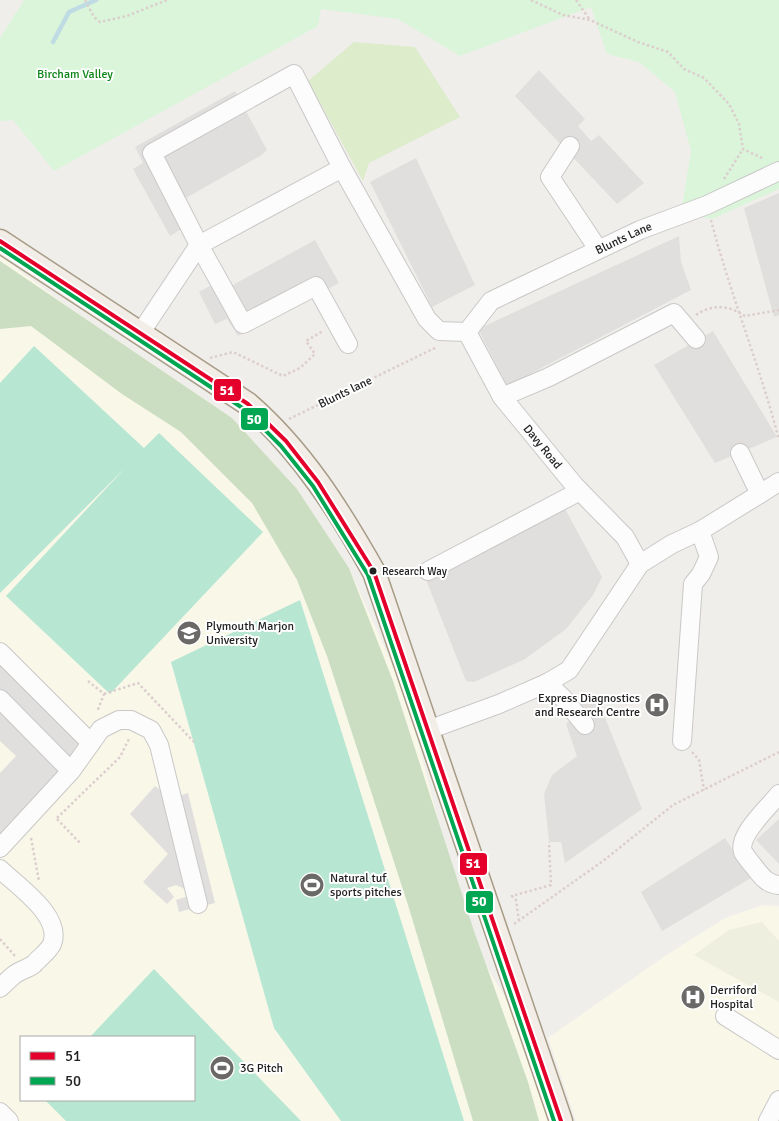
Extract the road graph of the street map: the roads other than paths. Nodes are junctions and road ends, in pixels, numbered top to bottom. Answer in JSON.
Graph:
{"nodes":[{"id":1,"x":570,"y":146,"type":"dead end"},
{"id":2,"x":342,"y":168,"type":"junction"},
{"id":3,"x":779,"y":171,"type":"edge"},
{"id":4,"x":0,"y":241,"type":"edge"},
{"id":5,"x":199,"y":245,"type":"junction"},
{"id":6,"x":598,"y":249,"type":"junction"},
{"id":7,"x":472,"y":325,"type":"junction"},
{"id":8,"x":141,"y":332,"type":"junction"},
{"id":9,"x":696,"y":339,"type":"dead end"},
{"id":10,"x":348,"y":344,"type":"dead end"},
{"id":11,"x":502,"y":397,"type":"junction"},
{"id":12,"x":740,"y":453,"type":"dead end"},
{"id":13,"x":779,"y":482,"type":"edge"},
{"id":14,"x":580,"y":491,"type":"junction"},
{"id":15,"x":760,"y":494,"type":"junction"},
{"id":16,"x":700,"y":531,"type":"junction"},
{"id":17,"x":640,"y":564,"type":"junction"},
{"id":18,"x":428,"y":571,"type":"dead end"},
{"id":19,"x":0,"y":652,"type":"edge"},
{"id":20,"x":547,"y":683,"type":"junction"},
{"id":21,"x":0,"y":699,"type":"edge"},
{"id":22,"x":585,"y":725,"type":"dead end"},
{"id":23,"x":428,"y":730,"type":"junction"},
{"id":24,"x":85,"y":737,"type":"junction"},
{"id":25,"x":682,"y":741,"type":"road end"},
{"id":26,"x":71,"y":771,"type":"junction"},
{"id":27,"x":779,"y":794,"type":"edge"},
{"id":28,"x":0,"y":848,"type":"edge"},
{"id":29,"x":0,"y":869,"type":"edge"},
{"id":30,"x":779,"y":885,"type":"edge"},
{"id":31,"x":198,"y":904,"type":"dead end"},
{"id":32,"x":0,"y":988,"type":"edge"},
{"id":33,"x":725,"y":1016,"type":"dead end"},
{"id":34,"x":779,"y":1050,"type":"edge"},
{"id":35,"x":779,"y":1100,"type":"edge"},
{"id":36,"x":0,"y":1112,"type":"edge"},
{"id":37,"x":9,"y":1121,"type":"edge"},
{"id":38,"x":560,"y":1121,"type":"edge"},
{"id":39,"x":768,"y":1121,"type":"edge"}],
"edges":[{"from":1,"to":6,"type":"street"},
{"from":2,"to":5,"type":"street"},
{"from":2,"to":5,"type":"street"},
{"from":2,"to":7,"type":"street"},
{"from":3,"to":6,"type":"street","name":"Blunts Lane"},
{"from":4,"to":8,"type":"main road"},
{"from":5,"to":8,"type":"street"},
{"from":5,"to":10,"type":"street"},
{"from":6,"to":7,"type":"street","name":"Blunts Lane"},
{"from":7,"to":11,"type":"street","name":"Davy Road"},
{"from":8,"to":23,"type":"main road"},
{"from":9,"to":11,"type":"street"},
{"from":11,"to":14,"type":"street","name":"Davy Road"},
{"from":12,"to":15,"type":"street"},
{"from":13,"to":15,"type":"street"},
{"from":14,"to":17,"type":"street","name":"Davy Road"},
{"from":14,"to":18,"type":"street"},
{"from":15,"to":16,"type":"street"},
{"from":16,"to":17,"type":"street"},
{"from":16,"to":25,"type":"street"},
{"from":17,"to":20,"type":"street"},
{"from":19,"to":24,"type":"street"},
{"from":20,"to":22,"type":"street"},
{"from":20,"to":23,"type":"street"},
{"from":21,"to":26,"type":"street"},
{"from":23,"to":38,"type":"main road"},
{"from":24,"to":26,"type":"street"},
{"from":24,"to":31,"type":"street"},
{"from":26,"to":28,"type":"street"},
{"from":27,"to":30,"type":"street"},
{"from":29,"to":32,"type":"street"},
{"from":33,"to":34,"type":"street"},
{"from":35,"to":39,"type":"street"},
{"from":36,"to":37,"type":"street"}]}
